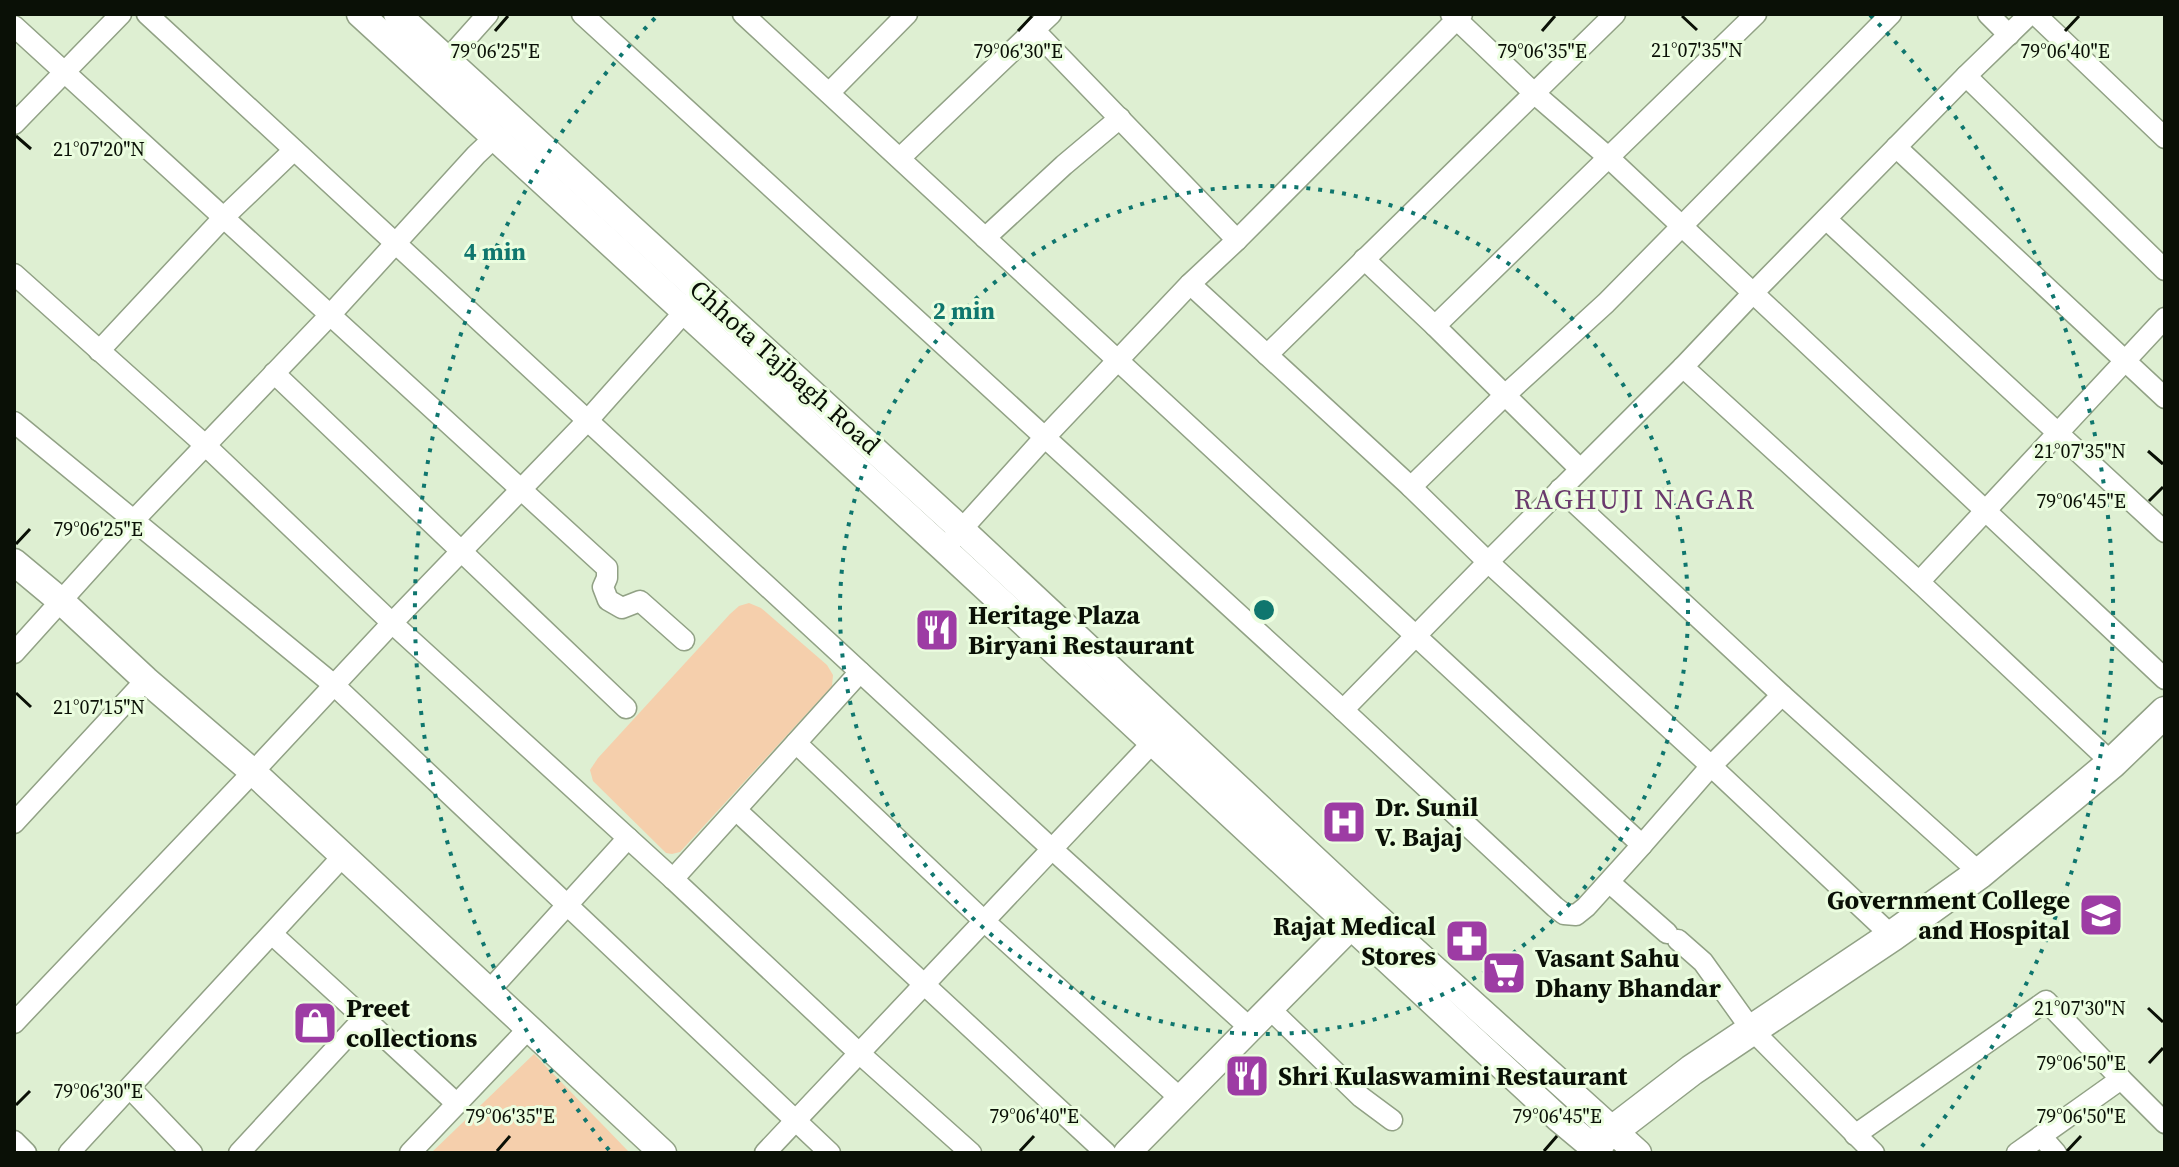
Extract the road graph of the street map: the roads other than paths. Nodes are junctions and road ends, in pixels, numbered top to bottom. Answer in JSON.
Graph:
{"nodes":[{"id":1,"x":121,"y":14,"type":"edge"},
{"id":2,"x":147,"y":14,"type":"edge"},
{"id":3,"x":360,"y":14,"type":"edge"},
{"id":4,"x":397,"y":14,"type":"edge"},
{"id":5,"x":488,"y":14,"type":"edge"},
{"id":6,"x":582,"y":14,"type":"edge"},
{"id":7,"x":743,"y":14,"type":"edge"},
{"id":8,"x":1051,"y":14,"type":"edge"},
{"id":9,"x":1615,"y":14,"type":"edge"},
{"id":10,"x":1756,"y":14,"type":"edge"},
{"id":11,"x":1891,"y":14,"type":"edge"},
{"id":12,"x":1988,"y":14,"type":"edge"},
{"id":13,"x":2032,"y":14,"type":"edge"},
{"id":14,"x":904,"y":15,"type":"edge"},
{"id":15,"x":1456,"y":16,"type":"edge"},
{"id":16,"x":14,"y":26,"type":"edge"},
{"id":17,"x":1034,"y":30,"type":"junction"},
{"id":18,"x":2009,"y":35,"type":"junction"},
{"id":19,"x":447,"y":60,"type":"junction"},
{"id":20,"x":64,"y":72,"type":"junction"},
{"id":21,"x":1966,"y":76,"type":"junction"},
{"id":22,"x":829,"y":93,"type":"junction"},
{"id":23,"x":1535,"y":94,"type":"junction"},
{"id":24,"x":1120,"y":118,"type":"junction"},
{"id":25,"x":14,"y":124,"type":"edge"},
{"id":26,"x":495,"y":137,"type":"junction"},
{"id":27,"x":2165,"y":138,"type":"edge"},
{"id":28,"x":1896,"y":147,"type":"junction"},
{"id":29,"x":294,"y":150,"type":"junction"},
{"id":30,"x":1608,"y":157,"type":"junction"},
{"id":31,"x":900,"y":158,"type":"junction"},
{"id":32,"x":224,"y":217,"type":"junction"},
{"id":33,"x":1826,"y":219,"type":"junction"},
{"id":34,"x":1682,"y":225,"type":"junction"},
{"id":35,"x":985,"y":238,"type":"junction"},
{"id":36,"x":1237,"y":240,"type":"junction"},
{"id":37,"x":395,"y":243,"type":"junction"},
{"id":38,"x":1364,"y":259,"type":"junction"},
{"id":39,"x":2165,"y":270,"type":"edge"},
{"id":40,"x":14,"y":274,"type":"edge"},
{"id":41,"x":1190,"y":284,"type":"junction"},
{"id":42,"x":703,"y":291,"type":"junction"},
{"id":43,"x":1753,"y":293,"type":"junction"},
{"id":44,"x":685,"y":311,"type":"junction"},
{"id":45,"x":331,"y":314,"type":"junction"},
{"id":46,"x":2165,"y":318,"type":"edge"},
{"id":47,"x":1435,"y":326,"type":"junction"},
{"id":48,"x":99,"y":351,"type":"junction"},
{"id":49,"x":1267,"y":355,"type":"junction"},
{"id":50,"x":1117,"y":362,"type":"junction"},
{"id":51,"x":2125,"y":362,"type":"junction"},
{"id":52,"x":1683,"y":367,"type":"junction"},
{"id":53,"x":274,"y":373,"type":"junction"},
{"id":54,"x":1504,"y":396,"type":"junction"},
{"id":55,"x":2165,"y":398,"type":"edge"},
{"id":56,"x":588,"y":420,"type":"junction"},
{"id":57,"x":14,"y":422,"type":"edge"},
{"id":58,"x":2058,"y":432,"type":"junction"},
{"id":59,"x":1045,"y":437,"type":"junction"},
{"id":60,"x":205,"y":445,"type":"junction"},
{"id":61,"x":1580,"y":469,"type":"junction"},
{"id":62,"x":1411,"y":487,"type":"junction"},
{"id":63,"x":522,"y":489,"type":"junction"},
{"id":64,"x":1560,"y":489,"type":"junction"},
{"id":65,"x":1985,"y":511,"type":"junction"},
{"id":66,"x":134,"y":520,"type":"junction"},
{"id":67,"x":962,"y":530,"type":"junction"},
{"id":68,"x":2165,"y":532,"type":"edge"},
{"id":69,"x":943,"y":548,"type":"junction"},
{"id":70,"x":461,"y":552,"type":"junction"},
{"id":71,"x":14,"y":562,"type":"edge"},
{"id":72,"x":1488,"y":562,"type":"junction"},
{"id":73,"x":1919,"y":582,"type":"junction"},
{"id":74,"x":62,"y":602,"type":"junction"},
{"id":75,"x":392,"y":623,"type":"junction"},
{"id":76,"x":1415,"y":635,"type":"junction"},
{"id":77,"x":684,"y":640,"type":"dead end"},
{"id":78,"x":14,"y":653,"type":"edge"},
{"id":79,"x":860,"y":672,"type":"junction"},
{"id":80,"x":2165,"y":679,"type":"edge"},
{"id":81,"x":146,"y":680,"type":"junction"},
{"id":82,"x":334,"y":685,"type":"junction"},
{"id":83,"x":1782,"y":695,"type":"junction"},
{"id":84,"x":626,"y":708,"type":"dead end"},
{"id":85,"x":1343,"y":710,"type":"junction"},
{"id":86,"x":2165,"y":712,"type":"edge"},
{"id":87,"x":1161,"y":733,"type":"junction"},
{"id":88,"x":796,"y":743,"type":"junction"},
{"id":89,"x":2112,"y":763,"type":"junction"},
{"id":90,"x":1711,"y":766,"type":"junction"},
{"id":91,"x":253,"y":772,"type":"junction"},
{"id":92,"x":736,"y":810,"type":"junction"},
{"id":93,"x":14,"y":823,"type":"edge"},
{"id":94,"x":628,"y":838,"type":"junction"},
{"id":95,"x":1642,"y":845,"type":"junction"},
{"id":96,"x":1052,"y":849,"type":"junction"},
{"id":97,"x":343,"y":856,"type":"junction"},
{"id":98,"x":1980,"y":873,"type":"junction"},
{"id":99,"x":673,"y":879,"type":"junction"},
{"id":100,"x":1609,"y":882,"type":"junction"},
{"id":101,"x":566,"y":905,"type":"junction"},
{"id":102,"x":1360,"y":917,"type":"junction"},
{"id":103,"x":984,"y":921,"type":"junction"},
{"id":104,"x":272,"y":934,"type":"junction"},
{"id":105,"x":1892,"y":936,"type":"junction"},
{"id":106,"x":924,"y":985,"type":"junction"},
{"id":107,"x":489,"y":991,"type":"junction"},
{"id":108,"x":1270,"y":1009,"type":"junction"},
{"id":109,"x":364,"y":1018,"type":"junction"},
{"id":110,"x":14,"y":1023,"type":"edge"},
{"id":111,"x":529,"y":1028,"type":"junction"},
{"id":112,"x":1250,"y":1028,"type":"junction"},
{"id":113,"x":1751,"y":1029,"type":"junction"},
{"id":114,"x":859,"y":1053,"type":"junction"},
{"id":115,"x":2121,"y":1079,"type":"junction"},
{"id":116,"x":130,"y":1088,"type":"junction"},
{"id":117,"x":1181,"y":1099,"type":"junction"},
{"id":118,"x":457,"y":1104,"type":"junction"},
{"id":119,"x":796,"y":1120,"type":"junction"},
{"id":120,"x":1392,"y":1120,"type":"dead end"},
{"id":121,"x":2165,"y":1123,"type":"edge"},
{"id":122,"x":1855,"y":1135,"type":"junction"},
{"id":123,"x":2041,"y":1136,"type":"junction"},
{"id":124,"x":14,"y":1141,"type":"edge"},
{"id":125,"x":1596,"y":1146,"type":"edge"},
{"id":126,"x":26,"y":1153,"type":"edge"},
{"id":127,"x":69,"y":1153,"type":"edge"},
{"id":128,"x":192,"y":1153,"type":"edge"},
{"id":129,"x":239,"y":1153,"type":"edge"},
{"id":130,"x":410,"y":1153,"type":"edge"},
{"id":131,"x":663,"y":1153,"type":"edge"},
{"id":132,"x":765,"y":1153,"type":"edge"},
{"id":133,"x":830,"y":1153,"type":"edge"},
{"id":134,"x":971,"y":1153,"type":"edge"},
{"id":135,"x":1106,"y":1153,"type":"edge"},
{"id":136,"x":1127,"y":1153,"type":"edge"},
{"id":137,"x":1638,"y":1153,"type":"edge"},
{"id":138,"x":1874,"y":1153,"type":"edge"},
{"id":139,"x":2017,"y":1153,"type":"edge"},
{"id":140,"x":2056,"y":1153,"type":"edge"}],
"edges":[{"from":1,"to":20,"type":"street"},
{"from":2,"to":29,"type":"street"},
{"from":3,"to":26,"type":"main road"},
{"from":4,"to":19,"type":"main road","name":"Chhota Tajbagh Road"},
{"from":5,"to":19,"type":"street"},
{"from":6,"to":59,"type":"street"},
{"from":7,"to":22,"type":"street"},
{"from":8,"to":17,"type":"street"},
{"from":9,"to":23,"type":"street"},
{"from":10,"to":30,"type":"street"},
{"from":11,"to":34,"type":"street"},
{"from":12,"to":18,"type":"street"},
{"from":13,"to":18,"type":"street"},
{"from":13,"to":27,"type":"street"},
{"from":14,"to":22,"type":"street"},
{"from":15,"to":23,"type":"street"},
{"from":15,"to":36,"type":"street"},
{"from":16,"to":20,"type":"street"},
{"from":17,"to":24,"type":"street"},
{"from":17,"to":31,"type":"street"},
{"from":18,"to":21,"type":"street"},
{"from":19,"to":42,"type":"main road","name":"Chhota Tajbagh Road"},
{"from":20,"to":25,"type":"street"},
{"from":20,"to":32,"type":"street"},
{"from":21,"to":28,"type":"street"},
{"from":21,"to":39,"type":"street"},
{"from":22,"to":31,"type":"street"},
{"from":23,"to":30,"type":"street"},
{"from":23,"to":38,"type":"street"},
{"from":24,"to":35,"type":"street"},
{"from":24,"to":36,"type":"street"},
{"from":26,"to":37,"type":"street"},
{"from":26,"to":44,"type":"main road"},
{"from":28,"to":33,"type":"street"},
{"from":28,"to":51,"type":"street"},
{"from":29,"to":32,"type":"street"},
{"from":29,"to":37,"type":"street"},
{"from":30,"to":34,"type":"street"},
{"from":30,"to":47,"type":"street"},
{"from":31,"to":35,"type":"street"},
{"from":32,"to":45,"type":"street"},
{"from":32,"to":48,"type":"street"},
{"from":33,"to":43,"type":"street"},
{"from":33,"to":58,"type":"street"},
{"from":34,"to":43,"type":"street"},
{"from":34,"to":54,"type":"street"},
{"from":35,"to":50,"type":"street"},
{"from":36,"to":41,"type":"street"},
{"from":37,"to":45,"type":"street"},
{"from":37,"to":56,"type":"street"},
{"from":38,"to":47,"type":"street"},
{"from":38,"to":49,"type":"street"},
{"from":40,"to":48,"type":"street"},
{"from":41,"to":49,"type":"street"},
{"from":41,"to":50,"type":"street"},
{"from":42,"to":44,"type":"street"},
{"from":42,"to":67,"type":"main road","name":"Chhota Tajbagh Road"},
{"from":43,"to":52,"type":"street"},
{"from":43,"to":65,"type":"street"},
{"from":44,"to":56,"type":"street"},
{"from":44,"to":69,"type":"main road"},
{"from":45,"to":53,"type":"street"},
{"from":45,"to":63,"type":"street"},
{"from":46,"to":51,"type":"street"},
{"from":47,"to":54,"type":"street"},
{"from":48,"to":60,"type":"street"},
{"from":49,"to":62,"type":"street"},
{"from":50,"to":59,"type":"street"},
{"from":50,"to":76,"type":"street"},
{"from":51,"to":55,"type":"street"},
{"from":51,"to":58,"type":"street"},
{"from":52,"to":61,"type":"street"},
{"from":52,"to":73,"type":"street"},
{"from":53,"to":60,"type":"street"},
{"from":53,"to":70,"type":"street"},
{"from":54,"to":61,"type":"street"},
{"from":54,"to":62,"type":"street"},
{"from":56,"to":63,"type":"street"},
{"from":56,"to":79,"type":"street"},
{"from":57,"to":66,"type":"street"},
{"from":58,"to":65,"type":"street"},
{"from":58,"to":68,"type":"street"},
{"from":59,"to":67,"type":"street"},
{"from":59,"to":85,"type":"street"},
{"from":60,"to":66,"type":"street"},
{"from":60,"to":75,"type":"street"},
{"from":61,"to":64,"type":"street"},
{"from":62,"to":72,"type":"street"},
{"from":63,"to":70,"type":"street"},
{"from":63,"to":77,"type":"street"},
{"from":64,"to":72,"type":"street"},
{"from":64,"to":83,"type":"street"},
{"from":65,"to":73,"type":"street"},
{"from":65,"to":80,"type":"street"},
{"from":66,"to":74,"type":"street"},
{"from":66,"to":82,"type":"street"},
{"from":67,"to":69,"type":"street"},
{"from":67,"to":87,"type":"main road","name":"Chhota Tajbagh Road"},
{"from":69,"to":87,"type":"main road"},
{"from":70,"to":75,"type":"street"},
{"from":70,"to":84,"type":"street"},
{"from":71,"to":74,"type":"main road"},
{"from":72,"to":76,"type":"street"},
{"from":72,"to":90,"type":"street"},
{"from":73,"to":89,"type":"street"},
{"from":74,"to":78,"type":"street"},
{"from":74,"to":81,"type":"main road"},
{"from":75,"to":82,"type":"street"},
{"from":75,"to":94,"type":"street"},
{"from":76,"to":85,"type":"street"},
{"from":76,"to":95,"type":"street"},
{"from":79,"to":88,"type":"street"},
{"from":79,"to":96,"type":"street"},
{"from":81,"to":91,"type":"main road"},
{"from":81,"to":93,"type":"street"},
{"from":82,"to":91,"type":"street"},
{"from":82,"to":101,"type":"street"},
{"from":83,"to":90,"type":"street"},
{"from":83,"to":98,"type":"street"},
{"from":85,"to":100,"type":"street"},
{"from":86,"to":89,"type":"main road"},
{"from":87,"to":96,"type":"street"},
{"from":87,"to":102,"type":"main road"},
{"from":88,"to":92,"type":"street"},
{"from":88,"to":103,"type":"street"},
{"from":89,"to":98,"type":"main road"},
{"from":90,"to":95,"type":"street"},
{"from":90,"to":105,"type":"street"},
{"from":91,"to":97,"type":"main road"},
{"from":91,"to":110,"type":"street"},
{"from":92,"to":99,"type":"street"},
{"from":92,"to":106,"type":"street"},
{"from":94,"to":99,"type":"street"},
{"from":94,"to":101,"type":"street"},
{"from":95,"to":100,"type":"street"},
{"from":96,"to":103,"type":"street"},
{"from":96,"to":112,"type":"street"},
{"from":97,"to":104,"type":"street"},
{"from":97,"to":107,"type":"main road"},
{"from":98,"to":105,"type":"main road"},
{"from":99,"to":114,"type":"street"},
{"from":100,"to":113,"type":"street"},
{"from":101,"to":107,"type":"street"},
{"from":101,"to":119,"type":"street"},
{"from":102,"to":108,"type":"main road"},
{"from":102,"to":125,"type":"main road"},
{"from":103,"to":106,"type":"street"},
{"from":103,"to":117,"type":"street"},
{"from":104,"to":109,"type":"street"},
{"from":104,"to":116,"type":"street"},
{"from":105,"to":113,"type":"main road"},
{"from":106,"to":114,"type":"street"},
{"from":106,"to":135,"type":"street"},
{"from":107,"to":111,"type":"main road"},
{"from":108,"to":112,"type":"main road"},
{"from":108,"to":120,"type":"street"},
{"from":109,"to":118,"type":"street"},
{"from":109,"to":129,"type":"street"},
{"from":111,"to":118,"type":"street"},
{"from":111,"to":131,"type":"main road"},
{"from":112,"to":117,"type":"main road"},
{"from":113,"to":122,"type":"street"},
{"from":113,"to":125,"type":"main road"},
{"from":114,"to":119,"type":"street"},
{"from":114,"to":134,"type":"street"},
{"from":115,"to":121,"type":"street"},
{"from":115,"to":122,"type":"street"},
{"from":115,"to":123,"type":"street"},
{"from":116,"to":127,"type":"street"},
{"from":116,"to":128,"type":"street"},
{"from":117,"to":136,"type":"main road"},
{"from":118,"to":130,"type":"street"},
{"from":119,"to":132,"type":"street"},
{"from":119,"to":133,"type":"street"},
{"from":122,"to":138,"type":"street"},
{"from":123,"to":139,"type":"street"},
{"from":123,"to":140,"type":"street"},
{"from":124,"to":126,"type":"street"},
{"from":125,"to":137,"type":"main road"}]}
